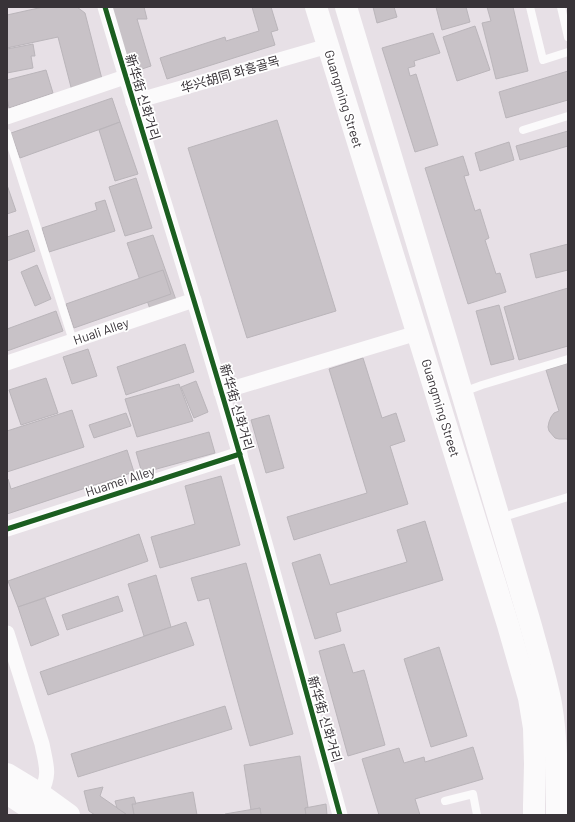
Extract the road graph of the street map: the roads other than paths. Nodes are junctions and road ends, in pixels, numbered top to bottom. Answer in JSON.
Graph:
{"nodes":[{"id":1,"x":105,"y":7,"type":"edge"},
{"id":2,"x":316,"y":7,"type":"edge"},
{"id":3,"x":346,"y":7,"type":"edge"},
{"id":4,"x":530,"y":7,"type":"edge"},
{"id":5,"x":561,"y":7,"type":"edge"},
{"id":6,"x":568,"y":37,"type":"edge"},
{"id":7,"x":328,"y":46,"type":"junction"},
{"id":8,"x":568,"y":52,"type":"edge"},
{"id":9,"x":125,"y":77,"type":"junction"},
{"id":10,"x":133,"y":102,"type":"junction"},
{"id":11,"x":7,"y":116,"type":"edge"},
{"id":12,"x":568,"y":116,"type":"edge"},
{"id":13,"x":523,"y":130,"type":"dead end"},
{"id":14,"x":7,"y":133,"type":"edge"},
{"id":15,"x":194,"y":300,"type":"junction"},
{"id":16,"x":417,"y":333,"type":"junction"},
{"id":17,"x":73,"y":341,"type":"junction"},
{"id":18,"x":568,"y":359,"type":"edge"},
{"id":19,"x":7,"y":363,"type":"edge"},
{"id":20,"x":221,"y":392,"type":"junction"},
{"id":21,"x":462,"y":392,"type":"junction"},
{"id":22,"x":240,"y":454,"type":"junction"},
{"id":23,"x":568,"y":497,"type":"edge"},
{"id":24,"x":499,"y":518,"type":"junction"},
{"id":25,"x":7,"y":529,"type":"edge"},
{"id":26,"x":7,"y":633,"type":"edge"},
{"id":27,"x":7,"y":774,"type":"edge"},
{"id":28,"x":7,"y":793,"type":"edge"},
{"id":29,"x":445,"y":801,"type":"dead end"},
{"id":30,"x":40,"y":805,"type":"edge"},
{"id":31,"x":69,"y":815,"type":"edge"},
{"id":32,"x":340,"y":815,"type":"edge"},
{"id":33,"x":477,"y":815,"type":"edge"},
{"id":34,"x":534,"y":815,"type":"edge"},
{"id":35,"x":557,"y":815,"type":"edge"}],
"edges":[{"from":1,"to":9,"type":"street","name":"新华街 신화거리"},
{"from":2,"to":7,"type":"main road","name":"Guangming Street"},
{"from":3,"to":21,"type":"main road","name":"Guangming Street"},
{"from":4,"to":8,"type":"lane"},
{"from":5,"to":6,"type":"lane"},
{"from":7,"to":10,"type":"street","name":"华兴胡同 화흥골목"},
{"from":7,"to":16,"type":"main road","name":"Guangming Street"},
{"from":9,"to":10,"type":"street","name":"新华街 신화거리"},
{"from":9,"to":11,"type":"street"},
{"from":10,"to":15,"type":"street","name":"新华街 신화거리"},
{"from":12,"to":13,"type":"lane"},
{"from":14,"to":17,"type":"lane"},
{"from":15,"to":17,"type":"street","name":"Huali Alley"},
{"from":15,"to":20,"type":"street","name":"新华街 신화거리"},
{"from":16,"to":20,"type":"street"},
{"from":16,"to":34,"type":"main road","name":"Guangming Street"},
{"from":17,"to":19,"type":"street","name":"Huali Alley"},
{"from":18,"to":21,"type":"lane"},
{"from":20,"to":22,"type":"street","name":"新华街 신화거리"},
{"from":21,"to":24,"type":"main road","name":"Guangming Street"},
{"from":22,"to":25,"type":"street","name":"Huamei Alley"},
{"from":22,"to":32,"type":"street","name":"新华街 신화거리"},
{"from":23,"to":24,"type":"lane"},
{"from":24,"to":35,"type":"main road","name":"Guangming Street"},
{"from":26,"to":30,"type":"street"},
{"from":27,"to":30,"type":"main road"},
{"from":28,"to":30,"type":"main road"},
{"from":29,"to":33,"type":"lane"},
{"from":30,"to":31,"type":"main road"}]}
